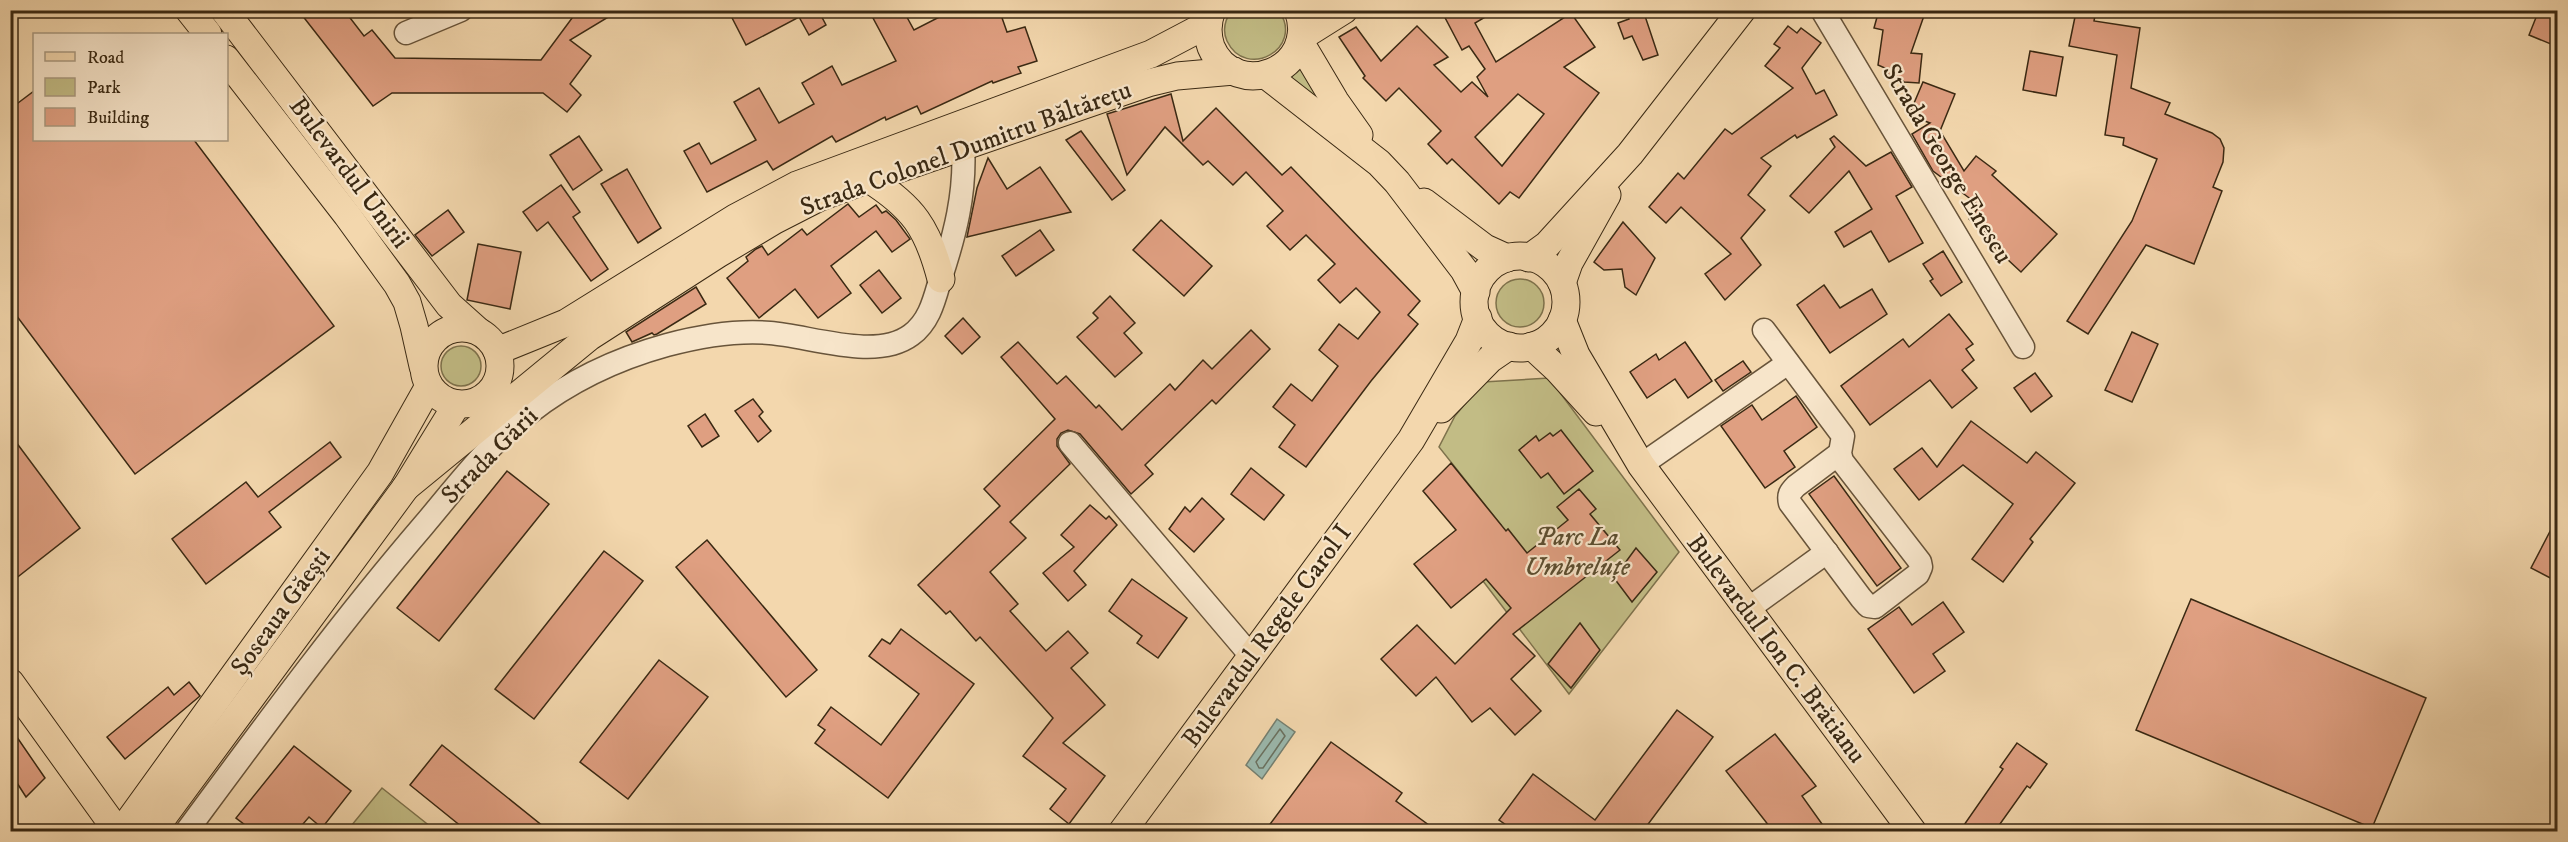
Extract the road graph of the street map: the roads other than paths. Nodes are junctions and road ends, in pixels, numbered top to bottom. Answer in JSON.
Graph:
{"nodes":[{"id":1,"x":189,"y":10,"type":"edge"},
{"id":2,"x":224,"y":10,"type":"edge"},
{"id":3,"x":461,"y":10,"type":"edge"},
{"id":4,"x":1344,"y":10,"type":"edge"},
{"id":5,"x":1742,"y":10,"type":"edge"},
{"id":6,"x":1822,"y":10,"type":"edge"},
{"id":7,"x":1210,"y":17,"type":"edge"},
{"id":8,"x":1300,"y":30,"type":"edge"},
{"id":9,"x":207,"y":33,"type":"edge"},
{"id":10,"x":405,"y":33,"type":"dead end"},
{"id":11,"x":1166,"y":46,"type":"junction"},
{"id":12,"x":228,"y":61,"type":"edge"},
{"id":13,"x":1234,"y":71,"type":"junction"},
{"id":14,"x":1266,"y":75,"type":"junction"},
{"id":15,"x":1177,"y":76,"type":"junction"},
{"id":16,"x":963,"y":145,"type":"junction"},
{"id":17,"x":1630,"y":154,"type":"junction"},
{"id":18,"x":1378,"y":163,"type":"junction"},
{"id":19,"x":869,"y":179,"type":"junction"},
{"id":20,"x":1398,"y":182,"type":"junction"},
{"id":21,"x":1518,"y":258,"type":"junction"},
{"id":22,"x":941,"y":279,"type":"junction"},
{"id":23,"x":1562,"y":283,"type":"junction"},
{"id":24,"x":1477,"y":305,"type":"junction"},
{"id":25,"x":1562,"y":320,"type":"junction"},
{"id":26,"x":1764,"y":330,"type":"dead end"},
{"id":27,"x":478,"y":331,"type":"junction"},
{"id":28,"x":589,"y":337,"type":"junction"},
{"id":29,"x":1520,"y":346,"type":"junction"},
{"id":30,"x":2023,"y":347,"type":"dead end"},
{"id":31,"x":497,"y":351,"type":"junction"},
{"id":32,"x":1788,"y":363,"type":"junction"},
{"id":33,"x":426,"y":376,"type":"junction"},
{"id":34,"x":496,"y":382,"type":"junction"},
{"id":35,"x":457,"y":404,"type":"junction"},
{"id":36,"x":1411,"y":440,"type":"junction"},
{"id":37,"x":1070,"y":443,"type":"dead end"},
{"id":38,"x":1840,"y":453,"type":"junction"},
{"id":39,"x":1638,"y":461,"type":"junction"},
{"id":40,"x":406,"y":488,"type":"junction"},
{"id":41,"x":1827,"y":552,"type":"junction"},
{"id":42,"x":1748,"y":609,"type":"junction"},
{"id":43,"x":1252,"y":657,"type":"junction"},
{"id":44,"x":10,"y":682,"type":"edge"},
{"id":45,"x":120,"y":831,"type":"edge"},
{"id":46,"x":152,"y":831,"type":"edge"},
{"id":47,"x":186,"y":831,"type":"edge"},
{"id":48,"x":1122,"y":831,"type":"edge"},
{"id":49,"x":1913,"y":831,"type":"edge"}],
"edges":[{"from":1,"to":9,"type":"main road"},
{"from":2,"to":27,"type":"main road","name":"Bulevardul Unirii"},
{"from":3,"to":10,"type":"street"},
{"from":4,"to":8,"type":"main road"},
{"from":5,"to":17,"type":"main road"},
{"from":6,"to":30,"type":"street","name":"Strada George Enescu"},
{"from":7,"to":11,"type":"main road","name":"Strada Colonel Dumitru Băltărețu"},
{"from":7,"to":13,"type":"main road"},
{"from":8,"to":14,"type":"main road"},
{"from":8,"to":18,"type":"main road"},
{"from":11,"to":15,"type":"street"},
{"from":11,"to":31,"type":"main road","name":"Strada Colonel Dumitru Băltărețu"},
{"from":12,"to":33,"type":"main road","name":"Bulevardul Unirii"},
{"from":13,"to":14,"type":"main road","name":"Strada Colonel Dumitru Băltărețu"},
{"from":13,"to":15,"type":"main road","name":"Strada Colonel Dumitru Băltărețu"},
{"from":14,"to":18,"type":"main road"},
{"from":15,"to":16,"type":"main road","name":"Strada Colonel Dumitru Băltărețu"},
{"from":16,"to":19,"type":"main road","name":"Strada Colonel Dumitru Băltărețu"},
{"from":16,"to":22,"type":"street","name":"Strada Gării"},
{"from":17,"to":21,"type":"main road"},
{"from":17,"to":23,"type":"main road"},
{"from":18,"to":20,"type":"main road"},
{"from":19,"to":22,"type":"main road"},
{"from":19,"to":28,"type":"main road","name":"Strada Colonel Dumitru Băltărețu"},
{"from":20,"to":21,"type":"main road"},
{"from":20,"to":24,"type":"main road"},
{"from":21,"to":23,"type":"main road"},
{"from":21,"to":24,"type":"main road"},
{"from":22,"to":47,"type":"street","name":"Strada Gării"},
{"from":23,"to":25,"type":"main road"},
{"from":24,"to":29,"type":"main road"},
{"from":24,"to":36,"type":"main road","name":"Bulevardul Regele Carol I"},
{"from":25,"to":29,"type":"main road"},
{"from":25,"to":39,"type":"main road","name":"Bulevardul Ion C. Brătianu"},
{"from":26,"to":32,"type":"street"},
{"from":27,"to":31,"type":"main road"},
{"from":27,"to":33,"type":"main road"},
{"from":28,"to":34,"type":"main road"},
{"from":28,"to":40,"type":"main road","name":"Strada Colonel Dumitru Băltărețu"},
{"from":29,"to":36,"type":"main road","name":"Bulevardul Regele Carol I"},
{"from":29,"to":39,"type":"main road","name":"Bulevardul Ion C. Brătianu"},
{"from":31,"to":34,"type":"main road"},
{"from":32,"to":38,"type":"street"},
{"from":32,"to":39,"type":"street"},
{"from":33,"to":35,"type":"main road"},
{"from":33,"to":45,"type":"main road","name":"Șoseaua Găești"},
{"from":34,"to":35,"type":"main road"},
{"from":35,"to":40,"type":"main road","name":"Șoseaua Găești"},
{"from":36,"to":43,"type":"main road","name":"Bulevardul Regele Carol I"},
{"from":37,"to":43,"type":"street"},
{"from":38,"to":41,"type":"street"},
{"from":38,"to":41,"type":"street"},
{"from":39,"to":42,"type":"main road","name":"Bulevardul Ion C. Brătianu"},
{"from":40,"to":46,"type":"main road","name":"Șoseaua Găești"},
{"from":41,"to":42,"type":"street"},
{"from":42,"to":49,"type":"main road","name":"Bulevardul Ion C. Brătianu"},
{"from":43,"to":48,"type":"main road","name":"Bulevardul Regele Carol I"},
{"from":44,"to":45,"type":"main road"}]}
